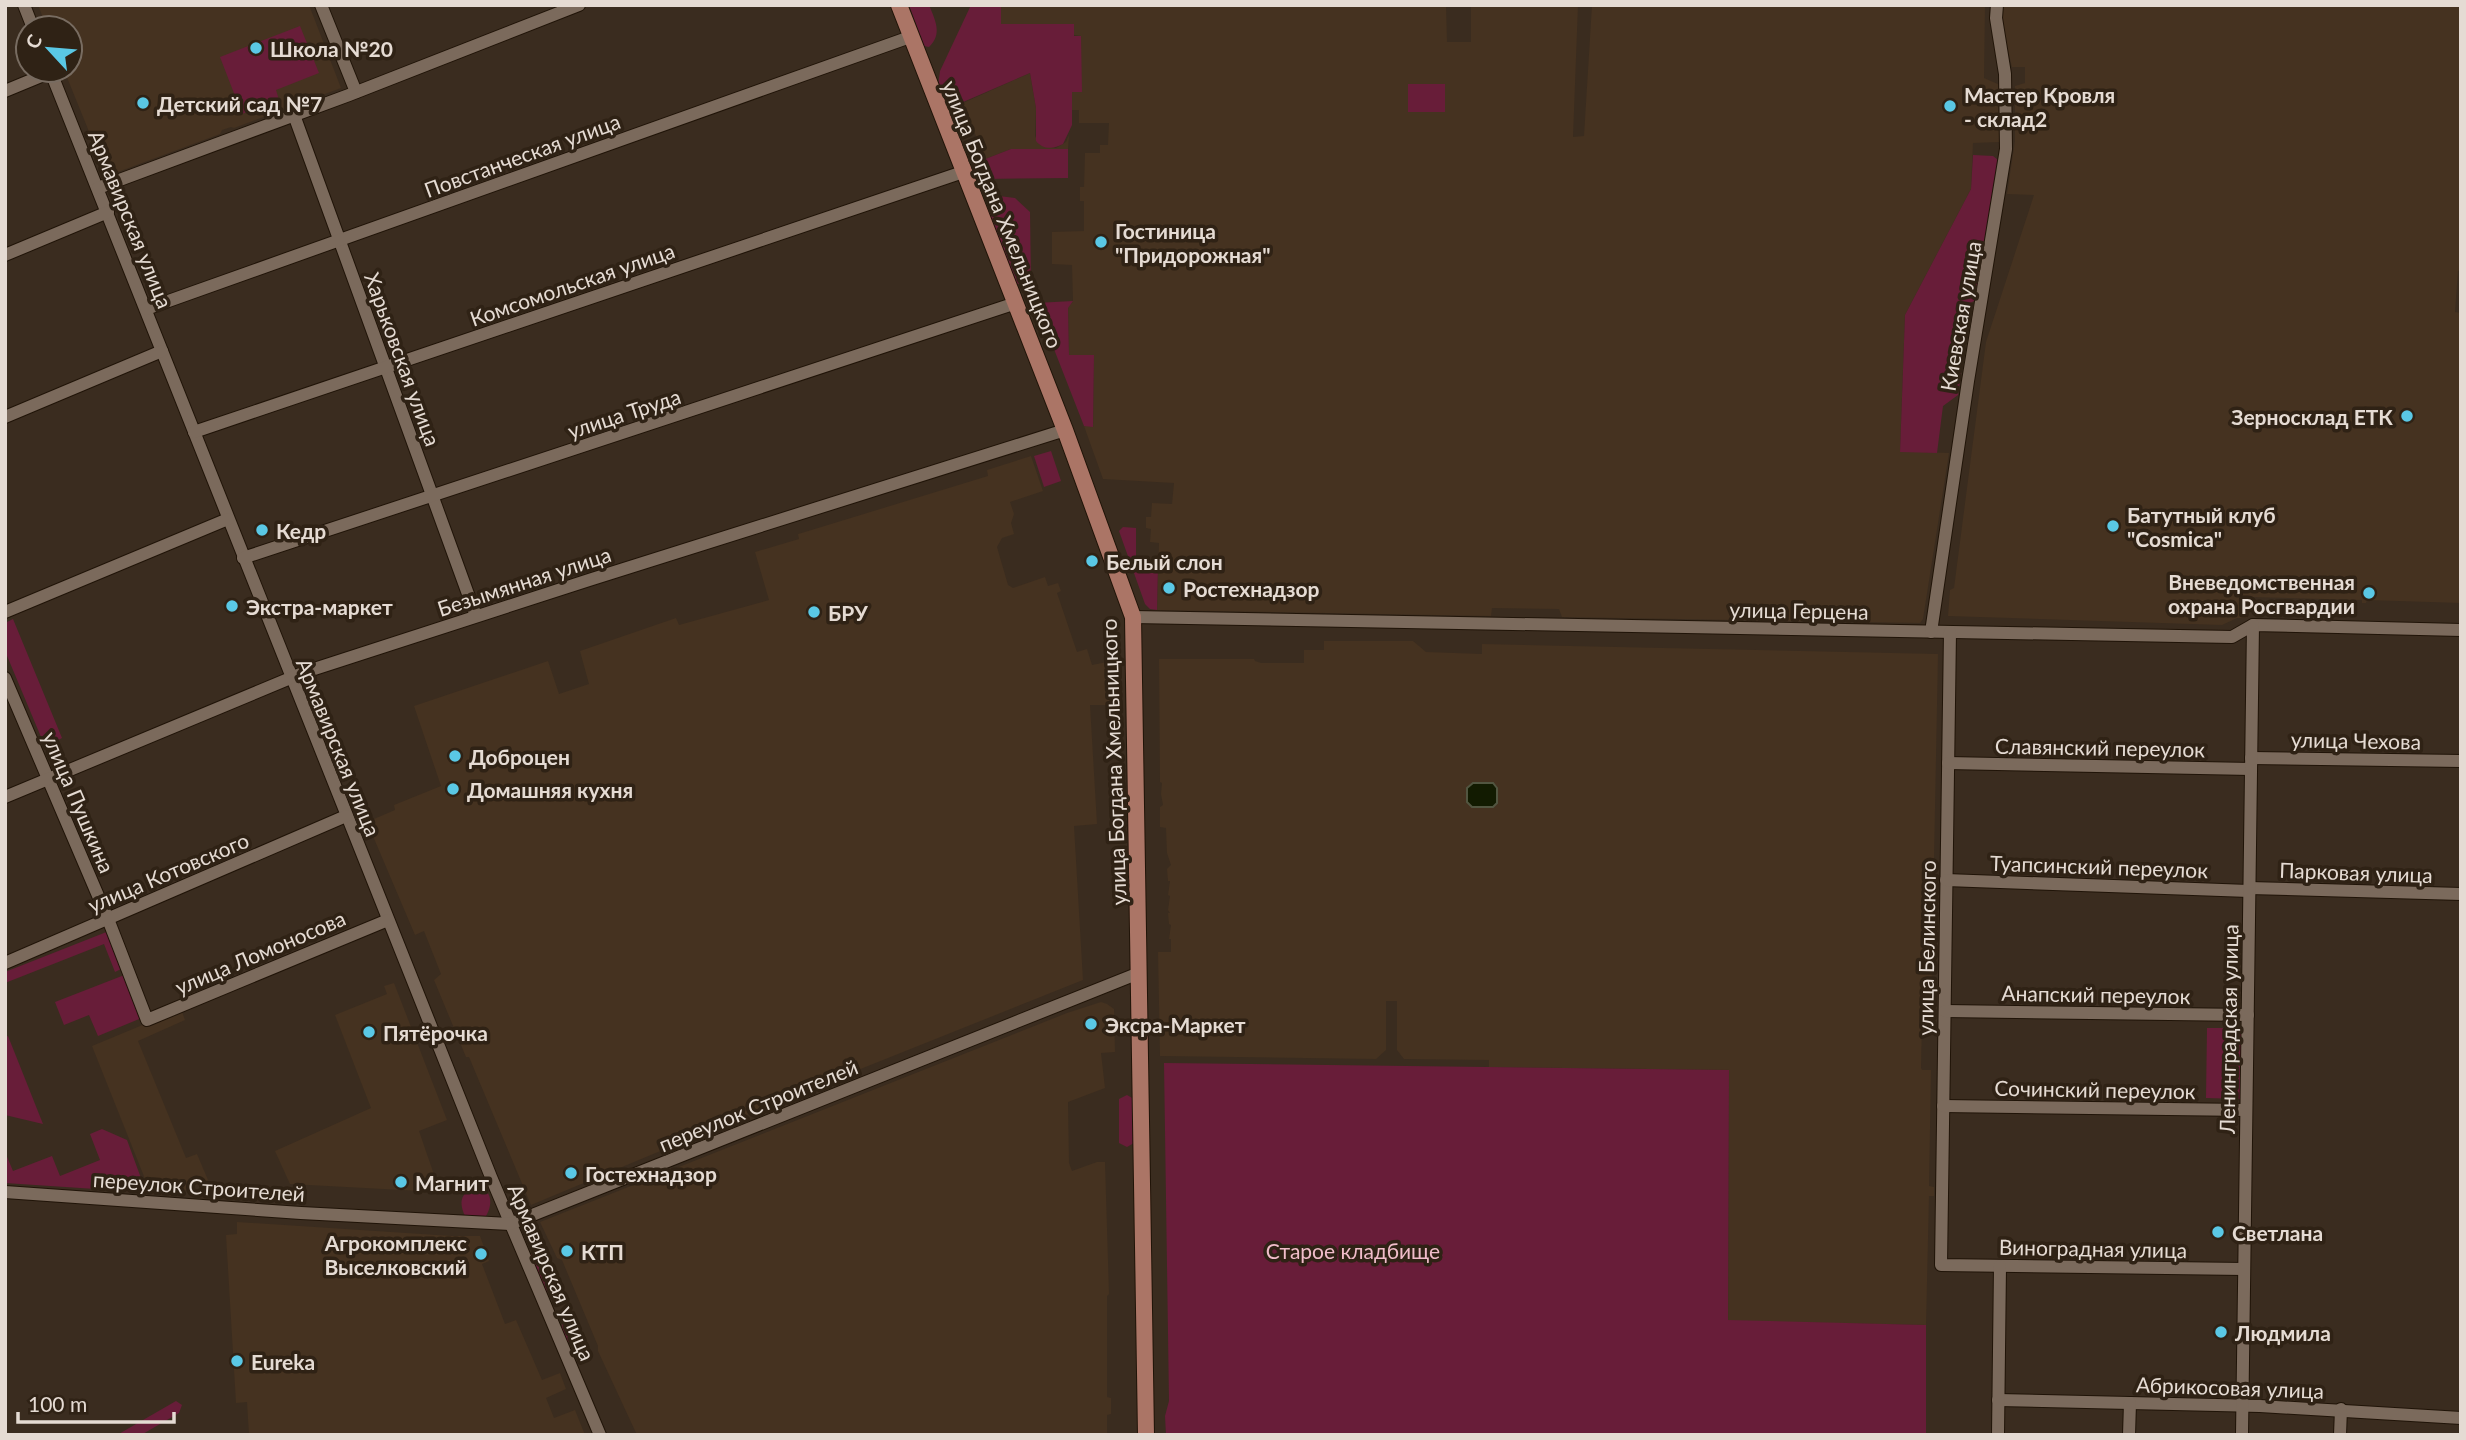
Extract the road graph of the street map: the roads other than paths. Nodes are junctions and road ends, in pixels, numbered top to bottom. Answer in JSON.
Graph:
{"nodes":[{"id":1,"x":321,"y":5,"type":"edge"},
{"id":2,"x":579,"y":5,"type":"edge"},
{"id":3,"x":899,"y":5,"type":"edge"},
{"id":4,"x":1997,"y":5,"type":"edge"},
{"id":5,"x":911,"y":37,"type":"junction"},
{"id":6,"x":21,"y":84,"type":"edge"},
{"id":7,"x":56,"y":84,"type":"edge"},
{"id":8,"x":5,"y":91,"type":"edge"},
{"id":9,"x":356,"y":92,"type":"junction"},
{"id":10,"x":294,"y":115,"type":"junction"},
{"id":11,"x":963,"y":172,"type":"junction"},
{"id":12,"x":98,"y":187,"type":"junction"},
{"id":13,"x":108,"y":212,"type":"junction"},
{"id":14,"x":340,"y":241,"type":"junction"},
{"id":15,"x":5,"y":255,"type":"edge"},
{"id":16,"x":1016,"y":303,"type":"junction"},
{"id":17,"x":146,"y":309,"type":"junction"},
{"id":18,"x":162,"y":351,"type":"junction"},
{"id":19,"x":386,"y":367,"type":"junction"},
{"id":20,"x":5,"y":417,"type":"edge"},
{"id":21,"x":1065,"y":430,"type":"junction"},
{"id":22,"x":194,"y":432,"type":"junction"},
{"id":23,"x":432,"y":495,"type":"junction"},
{"id":24,"x":228,"y":519,"type":"junction"},
{"id":25,"x":243,"y":558,"type":"junction"},
{"id":26,"x":5,"y":612,"type":"edge"},
{"id":27,"x":476,"y":616,"type":"junction"},
{"id":28,"x":1133,"y":617,"type":"junction"},
{"id":29,"x":2253,"y":625,"type":"junction"},
{"id":30,"x":2461,"y":630,"type":"edge"},
{"id":31,"x":1931,"y":632,"type":"junction"},
{"id":32,"x":1950,"y":632,"type":"junction"},
{"id":33,"x":2232,"y":637,"type":"junction"},
{"id":34,"x":2253,"y":655,"type":"junction"},
{"id":35,"x":290,"y":677,"type":"junction"},
{"id":36,"x":5,"y":678,"type":"edge"},
{"id":37,"x":2461,"y":761,"type":"edge"},
{"id":38,"x":1948,"y":763,"type":"junction"},
{"id":39,"x":2251,"y":764,"type":"junction"},
{"id":40,"x":47,"y":779,"type":"junction"},
{"id":41,"x":5,"y":797,"type":"edge"},
{"id":42,"x":346,"y":816,"type":"junction"},
{"id":43,"x":1946,"y":880,"type":"junction"},
{"id":44,"x":2249,"y":889,"type":"junction"},
{"id":45,"x":2461,"y":894,"type":"edge"},
{"id":46,"x":108,"y":919,"type":"junction"},
{"id":47,"x":388,"y":920,"type":"junction"},
{"id":48,"x":5,"y":963,"type":"edge"},
{"id":49,"x":1139,"y":973,"type":"junction"},
{"id":50,"x":1945,"y":1011,"type":"junction"},
{"id":51,"x":2248,"y":1015,"type":"junction"},
{"id":52,"x":147,"y":1020,"type":"joint"},
{"id":53,"x":1943,"y":1106,"type":"junction"},
{"id":54,"x":2246,"y":1110,"type":"junction"},
{"id":55,"x":5,"y":1192,"type":"edge"},
{"id":56,"x":510,"y":1224,"type":"junction"},
{"id":57,"x":1941,"y":1265,"type":"joint"},
{"id":58,"x":2000,"y":1266,"type":"junction"},
{"id":59,"x":2244,"y":1269,"type":"junction"},
{"id":60,"x":1998,"y":1400,"type":"junction"},
{"id":61,"x":2130,"y":1403,"type":"junction"},
{"id":62,"x":2242,"y":1405,"type":"junction"},
{"id":63,"x":2341,"y":1409,"type":"junction"},
{"id":64,"x":2461,"y":1418,"type":"edge"},
{"id":65,"x":600,"y":1435,"type":"edge"},
{"id":66,"x":1146,"y":1435,"type":"edge"},
{"id":67,"x":1998,"y":1435,"type":"edge"},
{"id":68,"x":2129,"y":1435,"type":"edge"},
{"id":69,"x":2242,"y":1435,"type":"edge"},
{"id":70,"x":2340,"y":1435,"type":"edge"}],
"edges":[{"from":1,"to":9,"type":"street"},
{"from":2,"to":9,"type":"street"},
{"from":3,"to":5,"type":"main road","name":"улица Богдана Хмельницкого"},
{"from":4,"to":31,"type":"street","name":"Киевская улица"},
{"from":5,"to":11,"type":"main road","name":"улица Богдана Хмельницкого"},
{"from":5,"to":14,"type":"street","name":"Повстанческая улица"},
{"from":6,"to":8,"type":"street"},
{"from":7,"to":12,"type":"street","name":"Армавирская улица"},
{"from":9,"to":10,"type":"street"},
{"from":10,"to":12,"type":"street"},
{"from":10,"to":14,"type":"street","name":"Харьковская улица"},
{"from":11,"to":16,"type":"main road","name":"улица Богдана Хмельницкого"},
{"from":11,"to":19,"type":"street","name":"Комсомольская улица"},
{"from":12,"to":13,"type":"street","name":"Армавирская улица"},
{"from":13,"to":15,"type":"street"},
{"from":13,"to":17,"type":"street","name":"Армавирская улица"},
{"from":14,"to":17,"type":"street","name":"Повстанческая улица"},
{"from":14,"to":19,"type":"street","name":"Харьковская улица"},
{"from":16,"to":21,"type":"main road","name":"улица Богдана Хмельницкого"},
{"from":16,"to":23,"type":"street","name":"улица Труда"},
{"from":17,"to":18,"type":"street","name":"Армавирская улица"},
{"from":18,"to":20,"type":"street"},
{"from":18,"to":22,"type":"street","name":"Армавирская улица"},
{"from":19,"to":22,"type":"street","name":"Комсомольская улица"},
{"from":19,"to":23,"type":"street","name":"Харьковская улица"},
{"from":21,"to":27,"type":"street","name":"Безымянная улица"},
{"from":21,"to":28,"type":"main road","name":"улица Богдана Хмельницкого"},
{"from":22,"to":24,"type":"street","name":"Армавирская улица"},
{"from":23,"to":25,"type":"street","name":"улица Труда"},
{"from":23,"to":27,"type":"street","name":"Харьковская улица"},
{"from":24,"to":25,"type":"street","name":"Армавирская улица"},
{"from":24,"to":26,"type":"street"},
{"from":25,"to":35,"type":"street","name":"Армавирская улица"},
{"from":27,"to":35,"type":"street","name":"Безымянная улица"},
{"from":28,"to":31,"type":"street","name":"улица Герцена"},
{"from":28,"to":49,"type":"main road","name":"улица Богдана Хмельницкого"},
{"from":29,"to":30,"type":"street"},
{"from":29,"to":33,"type":"street"},
{"from":29,"to":34,"type":"street","name":"Ленинградская улица"},
{"from":31,"to":32,"type":"street","name":"улица Герцена"},
{"from":32,"to":33,"type":"street","name":"улица Герцена"},
{"from":32,"to":38,"type":"street","name":"улица Белинского"},
{"from":33,"to":34,"type":"street"},
{"from":34,"to":39,"type":"street","name":"Ленинградская улица"},
{"from":35,"to":40,"type":"street","name":"Безымянная улица"},
{"from":35,"to":42,"type":"street","name":"Армавирская улица"},
{"from":36,"to":40,"type":"street","name":"улица Пушкина"},
{"from":37,"to":39,"type":"street","name":"улица Чехова"},
{"from":38,"to":39,"type":"street","name":"Славянский переулок"},
{"from":38,"to":43,"type":"street","name":"улица Белинского"},
{"from":39,"to":44,"type":"street","name":"Ленинградская улица"},
{"from":40,"to":41,"type":"street","name":"Безымянная улица"},
{"from":40,"to":46,"type":"street","name":"улица Пушкина"},
{"from":42,"to":46,"type":"street","name":"улица Котовского"},
{"from":42,"to":47,"type":"street","name":"Армавирская улица"},
{"from":43,"to":44,"type":"street","name":"Туапсинский переулок"},
{"from":43,"to":50,"type":"street","name":"улица Белинского"},
{"from":44,"to":45,"type":"street","name":"Парковая улица"},
{"from":44,"to":51,"type":"street","name":"Ленинградская улица"},
{"from":46,"to":48,"type":"street","name":"улица Котовского"},
{"from":46,"to":52,"type":"street","name":"улица Пушкина"},
{"from":47,"to":52,"type":"street","name":"улица Ломоносова"},
{"from":47,"to":56,"type":"street","name":"Армавирская улица"},
{"from":49,"to":56,"type":"street","name":"переулок Строителей"},
{"from":49,"to":66,"type":"main road","name":"улица Богдана Хмельницкого"},
{"from":50,"to":51,"type":"street","name":"Анапский переулок"},
{"from":50,"to":53,"type":"street","name":"улица Белинского"},
{"from":51,"to":54,"type":"street","name":"Ленинградская улица"},
{"from":53,"to":54,"type":"street","name":"Сочинский переулок"},
{"from":53,"to":57,"type":"street","name":"улица Белинского"},
{"from":54,"to":59,"type":"street","name":"Ленинградская улица"},
{"from":55,"to":56,"type":"street","name":"переулок Строителей"},
{"from":56,"to":65,"type":"street","name":"Армавирская улица"},
{"from":57,"to":58,"type":"street","name":"Виноградная улица"},
{"from":58,"to":59,"type":"street","name":"Виноградная улица"},
{"from":58,"to":60,"type":"street"},
{"from":59,"to":62,"type":"street","name":"Ленинградская улица"},
{"from":60,"to":61,"type":"street","name":"Абрикосовая улица"},
{"from":60,"to":67,"type":"street"},
{"from":61,"to":62,"type":"street","name":"Абрикосовая улица"},
{"from":61,"to":68,"type":"street"},
{"from":62,"to":63,"type":"street","name":"Абрикосовая улица"},
{"from":62,"to":69,"type":"street","name":"Ленинградская улица"},
{"from":63,"to":64,"type":"street","name":"Абрикосовая улица"},
{"from":63,"to":70,"type":"street"}]}
